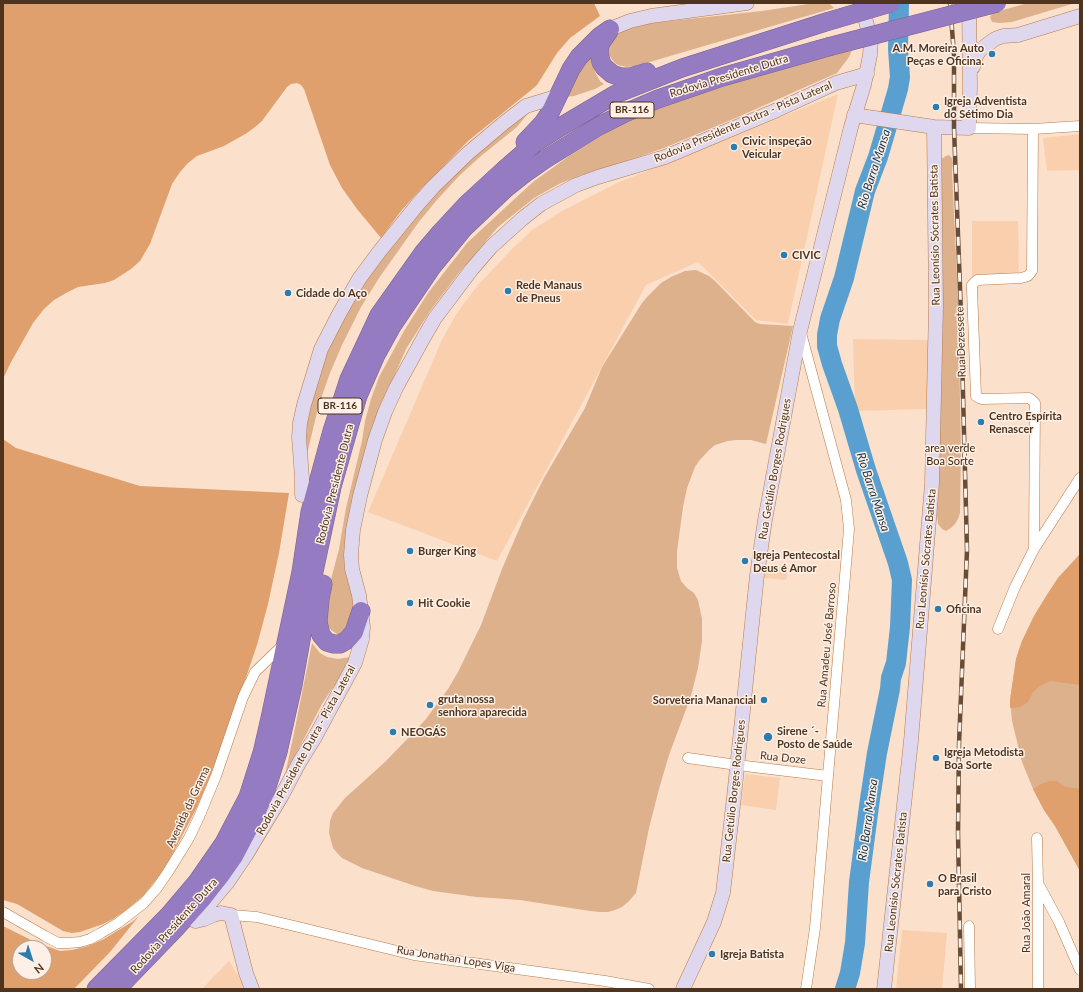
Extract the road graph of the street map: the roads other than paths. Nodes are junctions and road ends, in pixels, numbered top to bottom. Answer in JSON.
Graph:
{"nodes":[{"id":1,"x":747,"y":3,"type":"edge"},
{"id":2,"x":861,"y":3,"type":"edge"},
{"id":3,"x":891,"y":3,"type":"edge"},
{"id":4,"x":969,"y":3,"type":"edge"},
{"id":5,"x":997,"y":3,"type":"edge"},
{"id":6,"x":1080,"y":16,"type":"edge"},
{"id":7,"x":970,"y":18,"type":"junction"},
{"id":8,"x":826,"y":22,"type":"junction"},
{"id":9,"x":610,"y":29,"type":"junction"},
{"id":10,"x":1004,"y":36,"type":"junction"},
{"id":11,"x":867,"y":74,"type":"junction"},
{"id":12,"x":970,"y":85,"type":"junction"},
{"id":13,"x":559,"y":96,"type":"junction"},
{"id":14,"x":854,"y":115,"type":"junction"},
{"id":15,"x":1080,"y":126,"type":"edge"},
{"id":16,"x":934,"y":127,"type":"junction"},
{"id":17,"x":969,"y":128,"type":"junction"},
{"id":18,"x":1033,"y":129,"type":"junction"},
{"id":19,"x":524,"y":174,"type":"junction"},
{"id":20,"x":396,"y":290,"type":"junction"},
{"id":21,"x":800,"y":331,"type":"junction"},
{"id":22,"x":1080,"y":478,"type":"edge"},
{"id":23,"x":302,"y":495,"type":"joint"},
{"id":24,"x":1034,"y":516,"type":"junction"},
{"id":25,"x":1052,"y":521,"type":"junction"},
{"id":26,"x":1034,"y":549,"type":"junction"},
{"id":27,"x":301,"y":572,"type":"junction"},
{"id":28,"x":361,"y":611,"type":"junction"},
{"id":29,"x":998,"y":629,"type":"dead end"},
{"id":30,"x":286,"y":642,"type":"junction"},
{"id":31,"x":688,"y":758,"type":"dead end"},
{"id":32,"x":737,"y":765,"type":"junction"},
{"id":33,"x":828,"y":776,"type":"junction"},
{"id":34,"x":1037,"y":838,"type":"dead end"},
{"id":35,"x":1038,"y":884,"type":"junction"},
{"id":36,"x":3,"y":912,"type":"edge"},
{"id":37,"x":231,"y":915,"type":"junction"},
{"id":38,"x":195,"y":921,"type":"junction"},
{"id":39,"x":968,"y":926,"type":"dead end"},
{"id":40,"x":135,"y":970,"type":"junction"},
{"id":41,"x":1080,"y":970,"type":"edge"},
{"id":42,"x":96,"y":989,"type":"edge"},
{"id":43,"x":116,"y":989,"type":"edge"},
{"id":44,"x":252,"y":989,"type":"edge"},
{"id":45,"x":649,"y":989,"type":"edge"},
{"id":46,"x":683,"y":989,"type":"edge"},
{"id":47,"x":806,"y":989,"type":"edge"},
{"id":48,"x":884,"y":989,"type":"edge"},
{"id":49,"x":970,"y":989,"type":"edge"},
{"id":50,"x":1038,"y":989,"type":"edge"}],
"edges":[{"from":1,"to":9,"type":"main road"},
{"from":2,"to":11,"type":"main road","name":"Rua Getúlio Borges Rodrigues"},
{"from":3,"to":8,"type":"highway","name":"Rodovia Presidente Dutra","number":"BR-116","bridge":true},
{"from":4,"to":7,"type":"main road"},
{"from":5,"to":19,"type":"highway","name":"Rodovia Presidente Dutra","number":"BR-116","bridge":true},
{"from":6,"to":10,"type":"main road"},
{"from":7,"to":10,"type":"main road"},
{"from":7,"to":12,"type":"main road"},
{"from":8,"to":9,"type":"highway"},
{"from":8,"to":20,"type":"highway","name":"Rodovia Presidente Dutra","number":"BR-116"},
{"from":9,"to":13,"type":"highway","number":"BR-116"},
{"from":10,"to":12,"type":"main road"},
{"from":11,"to":14,"type":"main road","name":"Rua Getúlio Borges Rodrigues"},
{"from":11,"to":28,"type":"main road","name":"Rodovia Presidente Dutra - Pista Lateral"},
{"from":12,"to":17,"type":"main road"},
{"from":13,"to":20,"type":"highway","number":"BR-116"},
{"from":13,"to":23,"type":"main road"},
{"from":14,"to":16,"type":"main road"},
{"from":14,"to":21,"type":"main road","name":"Rua Getúlio Borges Rodrigues"},
{"from":15,"to":18,"type":"street"},
{"from":16,"to":17,"type":"main road"},
{"from":16,"to":48,"type":"main road","name":"Rua Leonísio Sócrates Batista"},
{"from":17,"to":18,"type":"street"},
{"from":18,"to":24,"type":"street","name":"Rua Dezessete"},
{"from":19,"to":28,"type":"highway","number":"BR-116"},
{"from":19,"to":40,"type":"highway","name":"Rodovia Presidente Dutra","number":"BR-116"},
{"from":20,"to":27,"type":"highway","name":"Rodovia Presidente Dutra","number":"BR-116"},
{"from":21,"to":32,"type":"main road","name":"Rua Getúlio Borges Rodrigues"},
{"from":21,"to":33,"type":"street","name":"Rua Amadeu José Barroso"},
{"from":22,"to":25,"type":"street"},
{"from":23,"to":27,"type":"highway"},
{"from":24,"to":25,"type":"street"},
{"from":24,"to":26,"type":"street","name":"Rua Dezessete"},
{"from":25,"to":26,"type":"street"},
{"from":26,"to":29,"type":"street"},
{"from":27,"to":30,"type":"highway","name":"Rodovia Presidente Dutra","number":"BR-116"},
{"from":28,"to":38,"type":"main road","name":"Rodovia Presidente Dutra - Pista Lateral"},
{"from":30,"to":36,"type":"street","name":"Avenida da Grama"},
{"from":30,"to":42,"type":"highway","name":"Rodovia Presidente Dutra","number":"BR-116"},
{"from":31,"to":32,"type":"street","name":"Rua Doze"},
{"from":32,"to":33,"type":"street","name":"Rua Doze"},
{"from":32,"to":46,"type":"main road","name":"Rua Getúlio Borges Rodrigues"},
{"from":33,"to":47,"type":"street","name":"Rua Amadeu José Barroso"},
{"from":34,"to":35,"type":"street","name":"Rua João Amaral"},
{"from":35,"to":41,"type":"street"},
{"from":35,"to":50,"type":"street","name":"Rua João Amaral"},
{"from":37,"to":38,"type":"main road","name":"Rua Jonathan Lopes Viga"},
{"from":37,"to":44,"type":"main road"},
{"from":37,"to":45,"type":"street","name":"Rua Jonathan Lopes Viga"},
{"from":38,"to":40,"type":"highway"},
{"from":39,"to":49,"type":"street"},
{"from":40,"to":43,"type":"highway","name":"Rodovia Presidente Dutra","number":"BR-116"}]}
